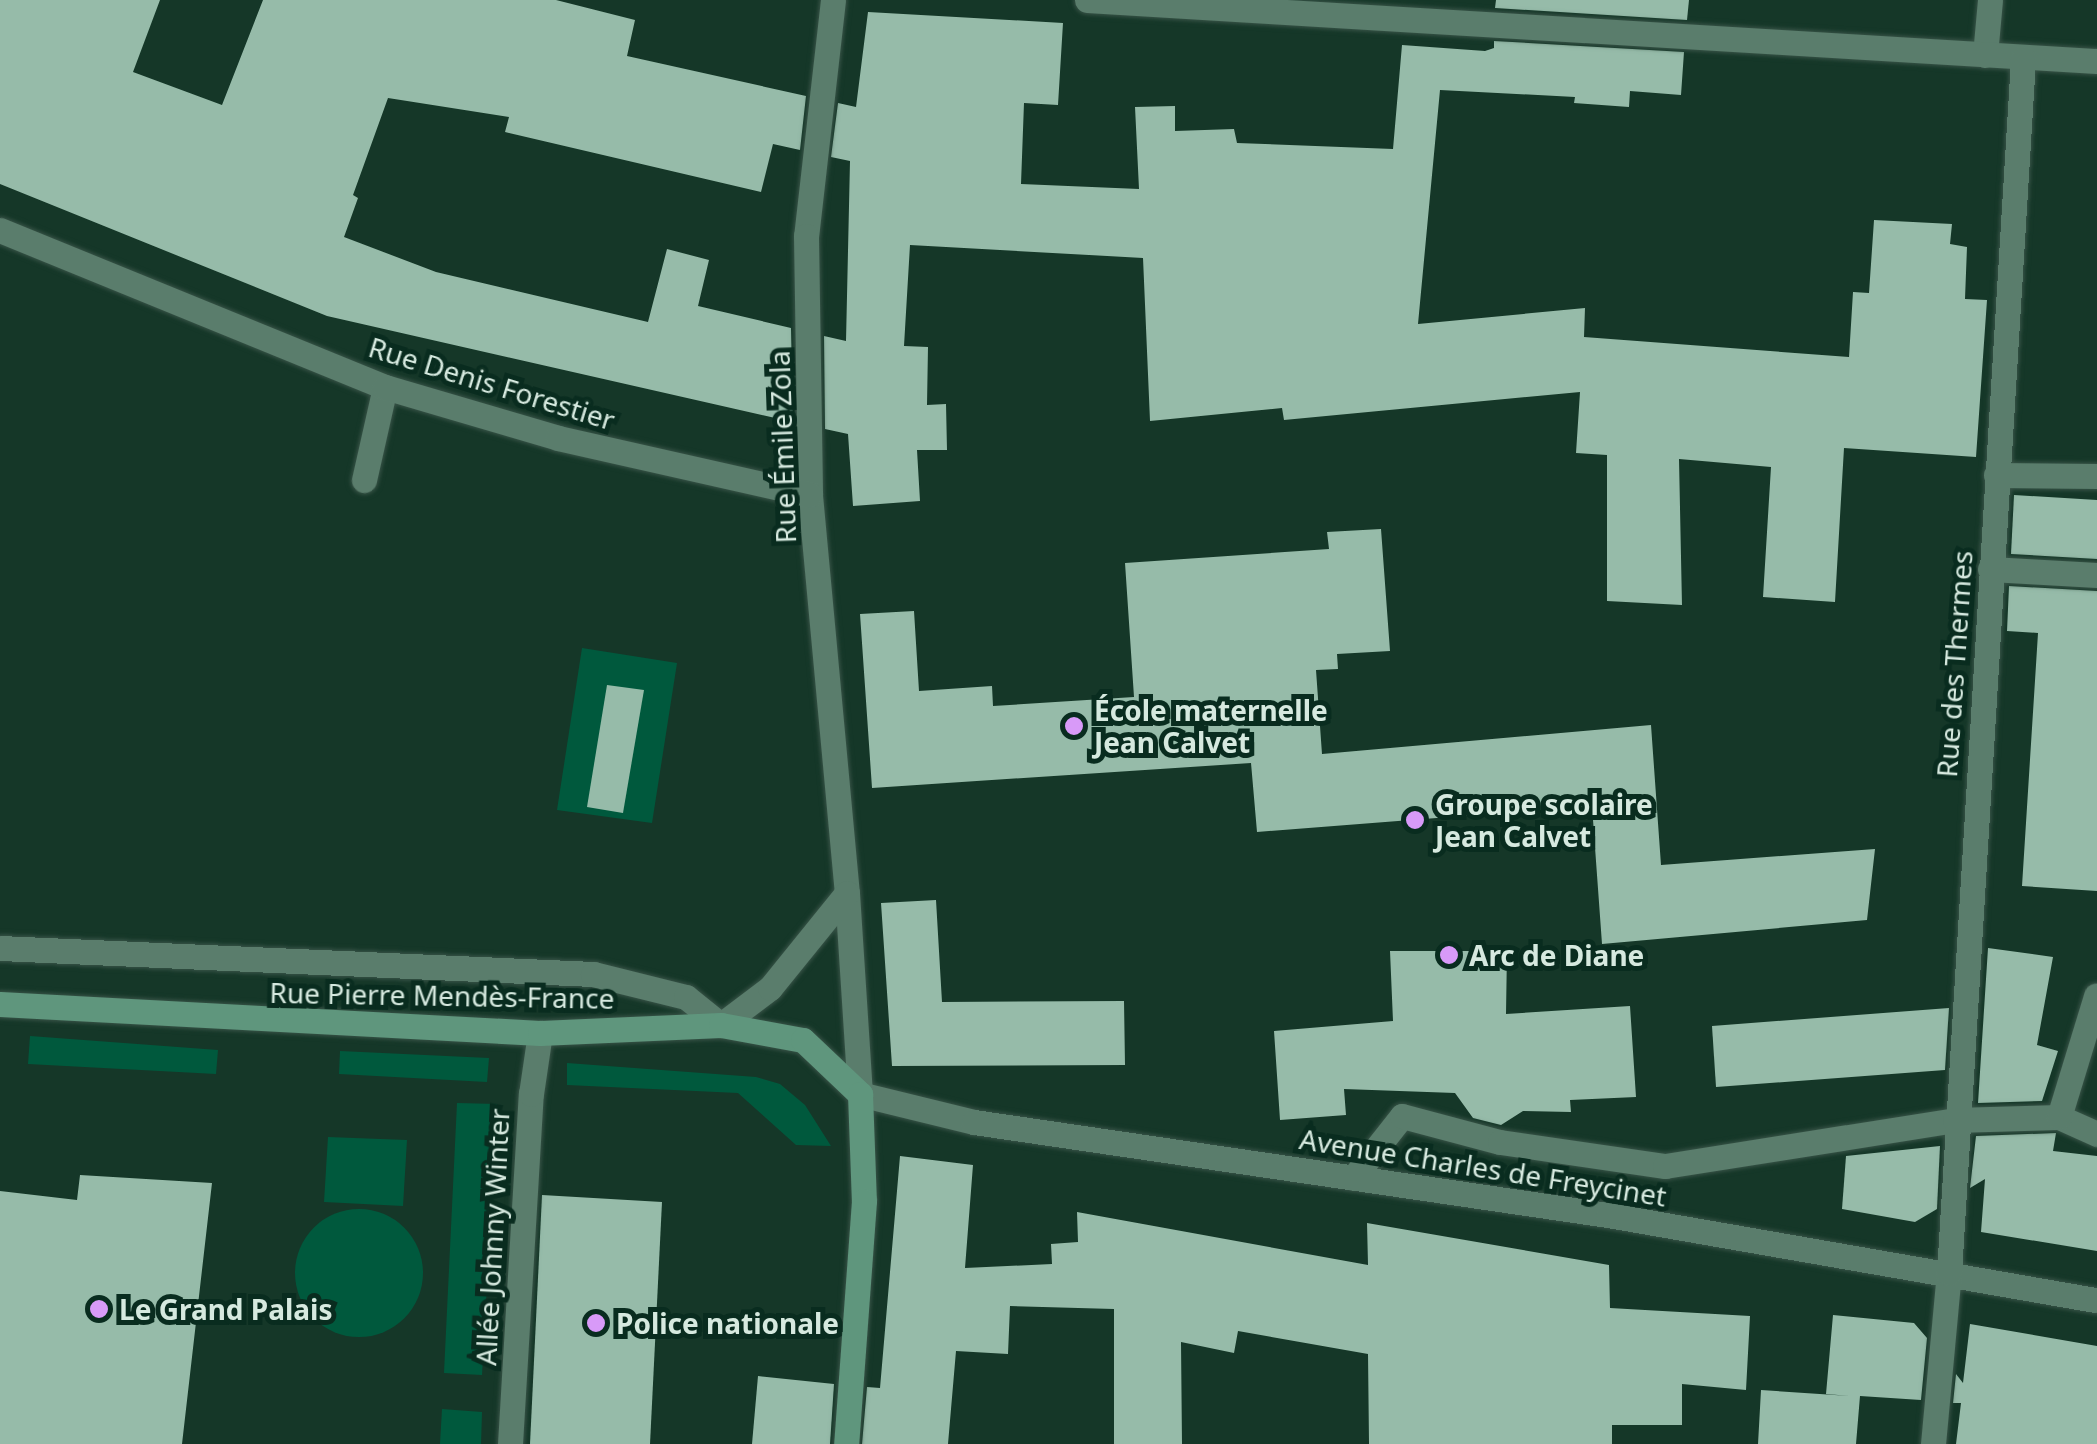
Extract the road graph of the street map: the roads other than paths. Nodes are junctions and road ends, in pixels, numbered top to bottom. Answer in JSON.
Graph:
{"nodes":[{"id":1,"x":833,"y":0,"type":"edge"},
{"id":2,"x":1087,"y":0,"type":"edge"},
{"id":3,"x":1990,"y":0,"type":"edge"},
{"id":4,"x":1985,"y":55,"type":"junction"},
{"id":5,"x":2023,"y":58,"type":"junction"},
{"id":6,"x":2097,"y":61,"type":"edge"},
{"id":7,"x":0,"y":230,"type":"edge"},
{"id":8,"x":385,"y":387,"type":"junction"},
{"id":9,"x":1996,"y":475,"type":"junction"},
{"id":10,"x":2097,"y":476,"type":"edge"},
{"id":11,"x":364,"y":480,"type":"dead end"},
{"id":12,"x":810,"y":495,"type":"junction"},
{"id":13,"x":1990,"y":569,"type":"junction"},
{"id":14,"x":2097,"y":576,"type":"edge"},
{"id":15,"x":847,"y":892,"type":"junction"},
{"id":16,"x":0,"y":948,"type":"edge"},
{"id":17,"x":2096,"y":996,"type":"edge"},
{"id":18,"x":0,"y":1004,"type":"edge"},
{"id":19,"x":720,"y":1025,"type":"junction"},
{"id":20,"x":540,"y":1033,"type":"junction"},
{"id":21,"x":860,"y":1094,"type":"junction"},
{"id":22,"x":2060,"y":1117,"type":"junction"},
{"id":23,"x":1955,"y":1120,"type":"junction"},
{"id":24,"x":2097,"y":1134,"type":"edge"},
{"id":25,"x":1352,"y":1178,"type":"junction"},
{"id":26,"x":1949,"y":1273,"type":"junction"},
{"id":27,"x":2097,"y":1300,"type":"edge"},
{"id":28,"x":510,"y":1444,"type":"edge"},
{"id":29,"x":846,"y":1444,"type":"edge"},
{"id":30,"x":1933,"y":1444,"type":"edge"}],
"edges":[{"from":1,"to":12,"type":"street","name":"Rue Émile Zola"},
{"from":2,"to":4,"type":"street"},
{"from":3,"to":4,"type":"street"},
{"from":4,"to":5,"type":"street"},
{"from":5,"to":6,"type":"street"},
{"from":5,"to":9,"type":"street","name":"Rue des Thermes"},
{"from":7,"to":8,"type":"street","name":"Rue Denis Forestier"},
{"from":8,"to":11,"type":"street"},
{"from":8,"to":12,"type":"street","name":"Rue Denis Forestier"},
{"from":9,"to":10,"type":"street"},
{"from":9,"to":13,"type":"street","name":"Rue des Thermes"},
{"from":12,"to":15,"type":"street","name":"Rue Émile Zola"},
{"from":13,"to":14,"type":"street"},
{"from":13,"to":23,"type":"street","name":"Rue des Thermes"},
{"from":15,"to":19,"type":"street"},
{"from":15,"to":21,"type":"street","name":"Rue Émile Zola"},
{"from":16,"to":19,"type":"street"},
{"from":17,"to":22,"type":"street"},
{"from":18,"to":20,"type":"main road","name":"Rue Pierre Mendès-France"},
{"from":19,"to":20,"type":"main road","name":"Rue Pierre Mendès-France"},
{"from":19,"to":21,"type":"main road","name":"Rue Pierre Mendès-France"},
{"from":20,"to":28,"type":"street","name":"Allée Johnny Winter"},
{"from":21,"to":25,"type":"street","name":"Avenue Charles de Freycinet"},
{"from":21,"to":29,"type":"main road","name":"Rue Émile Zola"},
{"from":22,"to":23,"type":"street"},
{"from":22,"to":24,"type":"street"},
{"from":23,"to":25,"type":"street"},
{"from":23,"to":26,"type":"street","name":"Rue des Thermes"},
{"from":25,"to":26,"type":"street","name":"Avenue Charles de Freycinet"},
{"from":26,"to":27,"type":"street","name":"Avenue Charles de Freycinet"},
{"from":26,"to":30,"type":"street","name":"Rue des Thermes"}]}
